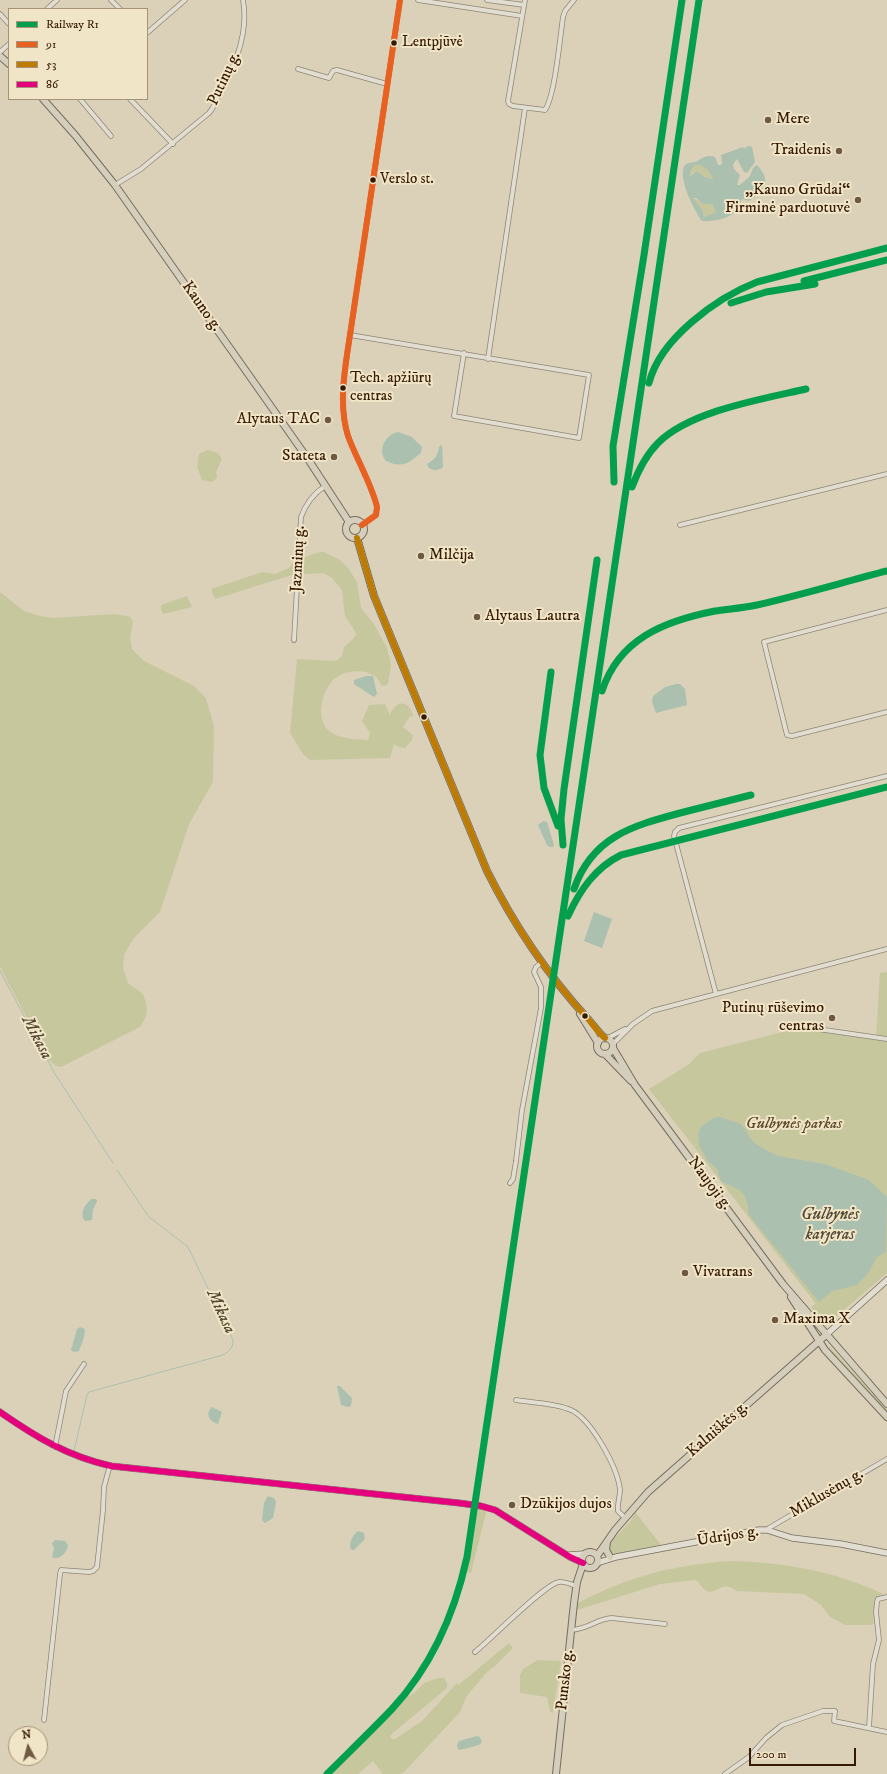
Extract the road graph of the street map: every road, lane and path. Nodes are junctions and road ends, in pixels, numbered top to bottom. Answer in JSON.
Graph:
{"nodes":[{"id":1,"x":57,"y":0,"type":"edge"},
{"id":2,"x":111,"y":0,"type":"edge"},
{"id":3,"x":185,"y":0,"type":"edge"},
{"id":4,"x":243,"y":0,"type":"edge"},
{"id":5,"x":400,"y":0,"type":"edge"},
{"id":6,"x":418,"y":0,"type":"edge"},
{"id":7,"x":487,"y":0,"type":"edge"},
{"id":8,"x":525,"y":0,"type":"edge"},
{"id":9,"x":574,"y":0,"type":"edge"},
{"id":10,"x":524,"y":5,"type":"junction"},
{"id":11,"x":48,"y":8,"type":"edge"},
{"id":12,"x":119,"y":8,"type":"edge"},
{"id":13,"x":0,"y":14,"type":"edge"},
{"id":14,"x":522,"y":16,"type":"junction"},
{"id":15,"x":8,"y":23,"type":"edge"},
{"id":16,"x":148,"y":32,"type":"edge"},
{"id":17,"x":8,"y":45,"type":"edge"},
{"id":18,"x":0,"y":52,"type":"edge"},
{"id":19,"x":0,"y":56,"type":"edge"},
{"id":20,"x":8,"y":63,"type":"edge"},
{"id":21,"x":298,"y":69,"type":"dead end"},
{"id":22,"x":387,"y":84,"type":"junction"},
{"id":23,"x":44,"y":100,"type":"edge"},
{"id":24,"x":81,"y":100,"type":"edge"},
{"id":25,"x":131,"y":100,"type":"edge"},
{"id":26,"x":525,"y":108,"type":"junction"},
{"id":27,"x":112,"y":136,"type":"dead end"},
{"id":28,"x":173,"y":144,"type":"junction"},
{"id":29,"x":115,"y":185,"type":"junction"},
{"id":30,"x":350,"y":335,"type":"junction"},
{"id":31,"x":464,"y":353,"type":"junction"},
{"id":32,"x":488,"y":359,"type":"junction"},
{"id":33,"x":887,"y":474,"type":"edge"},
{"id":34,"x":325,"y":486,"type":"junction"},
{"id":35,"x":349,"y":522,"type":"junction"},
{"id":36,"x":362,"y":525,"type":"junction"},
{"id":37,"x":680,"y":525,"type":"dead end"},
{"id":38,"x":357,"y":538,"type":"junction"},
{"id":39,"x":887,"y":610,"type":"edge"},
{"id":40,"x":294,"y":640,"type":"dead end"},
{"id":41,"x":887,"y":712,"type":"edge"},
{"id":42,"x":887,"y":776,"type":"edge"},
{"id":43,"x":887,"y":950,"type":"edge"},
{"id":44,"x":542,"y":962,"type":"junction"},
{"id":45,"x":716,"y":994,"type":"junction"},
{"id":46,"x":575,"y":1005,"type":"junction"},
{"id":47,"x":633,"y":1024,"type":"junction"},
{"id":48,"x":805,"y":1025,"type":"dead end"},
{"id":49,"x":606,"y":1038,"type":"junction"},
{"id":50,"x":887,"y":1039,"type":"edge"},
{"id":51,"x":598,"y":1043,"type":"junction"},
{"id":52,"x":613,"y":1046,"type":"junction"},
{"id":53,"x":605,"y":1054,"type":"junction"},
{"id":54,"x":635,"y":1085,"type":"junction"},
{"id":55,"x":510,"y":1183,"type":"dead end"},
{"id":56,"x":887,"y":1280,"type":"edge"},
{"id":57,"x":783,"y":1284,"type":"junction"},
{"id":58,"x":826,"y":1335,"type":"junction"},
{"id":59,"x":819,"y":1340,"type":"junction"},
{"id":60,"x":84,"y":1364,"type":"dead end"},
{"id":61,"x":516,"y":1400,"type":"dead end"},
{"id":62,"x":887,"y":1404,"type":"edge"},
{"id":63,"x":0,"y":1412,"type":"edge"},
{"id":64,"x":887,"y":1417,"type":"edge"},
{"id":65,"x":55,"y":1447,"type":"junction"},
{"id":66,"x":887,"y":1459,"type":"edge"},
{"id":67,"x":110,"y":1465,"type":"junction"},
{"id":68,"x":625,"y":1518,"type":"junction"},
{"id":69,"x":615,"y":1530,"type":"junction"},
{"id":70,"x":767,"y":1530,"type":"junction"},
{"id":71,"x":607,"y":1542,"type":"junction"},
{"id":72,"x":591,"y":1552,"type":"junction"},
{"id":73,"x":887,"y":1553,"type":"edge"},
{"id":74,"x":584,"y":1554,"type":"junction"},
{"id":75,"x":566,"y":1555,"type":"junction"},
{"id":76,"x":613,"y":1557,"type":"junction"},
{"id":77,"x":597,"y":1558,"type":"junction"},
{"id":78,"x":583,"y":1563,"type":"junction"},
{"id":79,"x":591,"y":1567,"type":"junction"},
{"id":80,"x":577,"y":1586,"type":"junction"},
{"id":81,"x":887,"y":1597,"type":"edge"},
{"id":82,"x":665,"y":1624,"type":"dead end"},
{"id":83,"x":571,"y":1630,"type":"junction"},
{"id":84,"x":475,"y":1652,"type":"dead end"},
{"id":85,"x":44,"y":1720,"type":"dead end"},
{"id":86,"x":869,"y":1727,"type":"junction"},
{"id":87,"x":887,"y":1732,"type":"edge"},
{"id":88,"x":556,"y":1774,"type":"edge"},
{"id":89,"x":725,"y":1774,"type":"edge"}],
"edges":[{"from":1,"to":11,"type":"street"},
{"from":2,"to":12,"type":"street"},
{"from":3,"to":16,"type":"street"},
{"from":4,"to":28,"type":"street","name":"Putinų g."},
{"from":5,"to":22,"type":"street"},
{"from":6,"to":14,"type":"street"},
{"from":7,"to":10,"type":"street"},
{"from":8,"to":10,"type":"street"},
{"from":9,"to":26,"type":"street"},
{"from":10,"to":14,"type":"street"},
{"from":13,"to":15,"type":"street"},
{"from":14,"to":26,"type":"street"},
{"from":17,"to":18,"type":"street"},
{"from":19,"to":20,"type":"main road"},
{"from":21,"to":22,"type":"street"},
{"from":22,"to":30,"type":"street"},
{"from":23,"to":29,"type":"main road","name":"Kauno g."},
{"from":24,"to":27,"type":"street"},
{"from":25,"to":28,"type":"street"},
{"from":26,"to":32,"type":"street"},
{"from":28,"to":29,"type":"street","name":"Putinų g."},
{"from":29,"to":34,"type":"main road","name":"Kauno g."},
{"from":30,"to":31,"type":"street"},
{"from":30,"to":36,"type":"street"},
{"from":31,"to":32,"type":"street"},
{"from":31,"to":32,"type":"street"},
{"from":33,"to":37,"type":"street"},
{"from":34,"to":35,"type":"main road","name":"Kauno g."},
{"from":34,"to":40,"type":"street","name":"Jazminų g."},
{"from":35,"to":36,"type":"main road"},
{"from":35,"to":38,"type":"main road"},
{"from":36,"to":38,"type":"main road"},
{"from":38,"to":44,"type":"main road"},
{"from":39,"to":41,"type":"street"},
{"from":42,"to":45,"type":"street"},
{"from":43,"to":45,"type":"street"},
{"from":44,"to":46,"type":"main road"},
{"from":44,"to":55,"type":"street"},
{"from":45,"to":47,"type":"street"},
{"from":46,"to":49,"type":"main road"},
{"from":46,"to":51,"type":"main road"},
{"from":47,"to":49,"type":"street"},
{"from":47,"to":52,"type":"street"},
{"from":48,"to":50,"type":"street"},
{"from":49,"to":51,"type":"main road"},
{"from":49,"to":52,"type":"main road"},
{"from":51,"to":53,"type":"main road"},
{"from":52,"to":53,"type":"main road"},
{"from":52,"to":54,"type":"main road","name":"Naujoji g."},
{"from":53,"to":54,"type":"main road","name":"Naujoji g."},
{"from":54,"to":57,"type":"main road","name":"Naujoji g."},
{"from":56,"to":58,"type":"main road"},
{"from":57,"to":58,"type":"main road","name":"Naujoji g."},
{"from":57,"to":59,"type":"main road","name":"Naujoji g."},
{"from":58,"to":59,"type":"main road","name":"Kalniškės g."},
{"from":58,"to":62,"type":"main road","name":"Naujoji g."},
{"from":59,"to":64,"type":"main road","name":"Naujoji g."},
{"from":59,"to":68,"type":"main road","name":"Kalniškės g."},
{"from":60,"to":65,"type":"street"},
{"from":61,"to":68,"type":"street"},
{"from":63,"to":65,"type":"main road"},
{"from":65,"to":67,"type":"main road"},
{"from":66,"to":70,"type":"street","name":"Miklusėnų g."},
{"from":67,"to":75,"type":"main road"},
{"from":67,"to":85,"type":"street"},
{"from":68,"to":69,"type":"main road","name":"Kalniškės g."},
{"from":69,"to":71,"type":"main road","name":"Kalniškės g."},
{"from":69,"to":72,"type":"main road","name":"Kalniškės g."},
{"from":70,"to":73,"type":"main road","name":"Ūdrijos g."},
{"from":70,"to":76,"type":"main road","name":"Ūdrijos g."},
{"from":71,"to":76,"type":"main road"},
{"from":71,"to":77,"type":"main road","name":"Kalniškės g."},
{"from":72,"to":74,"type":"main road"},
{"from":72,"to":77,"type":"main road"},
{"from":74,"to":75,"type":"main road"},
{"from":74,"to":78,"type":"main road","name":"Punsko g."},
{"from":75,"to":78,"type":"main road"},
{"from":76,"to":77,"type":"main road","name":"Ūdrijos g."},
{"from":77,"to":79,"type":"main road","name":"Punsko g."},
{"from":78,"to":79,"type":"main road"},
{"from":78,"to":80,"type":"main road","name":"Punsko g."},
{"from":79,"to":80,"type":"main road","name":"Punsko g."},
{"from":80,"to":83,"type":"main road","name":"Punsko g."},
{"from":80,"to":84,"type":"street"},
{"from":81,"to":86,"type":"street"},
{"from":82,"to":83,"type":"street"},
{"from":83,"to":88,"type":"main road","name":"Punsko g."},
{"from":86,"to":87,"type":"street"},
{"from":86,"to":89,"type":"street"}]}
